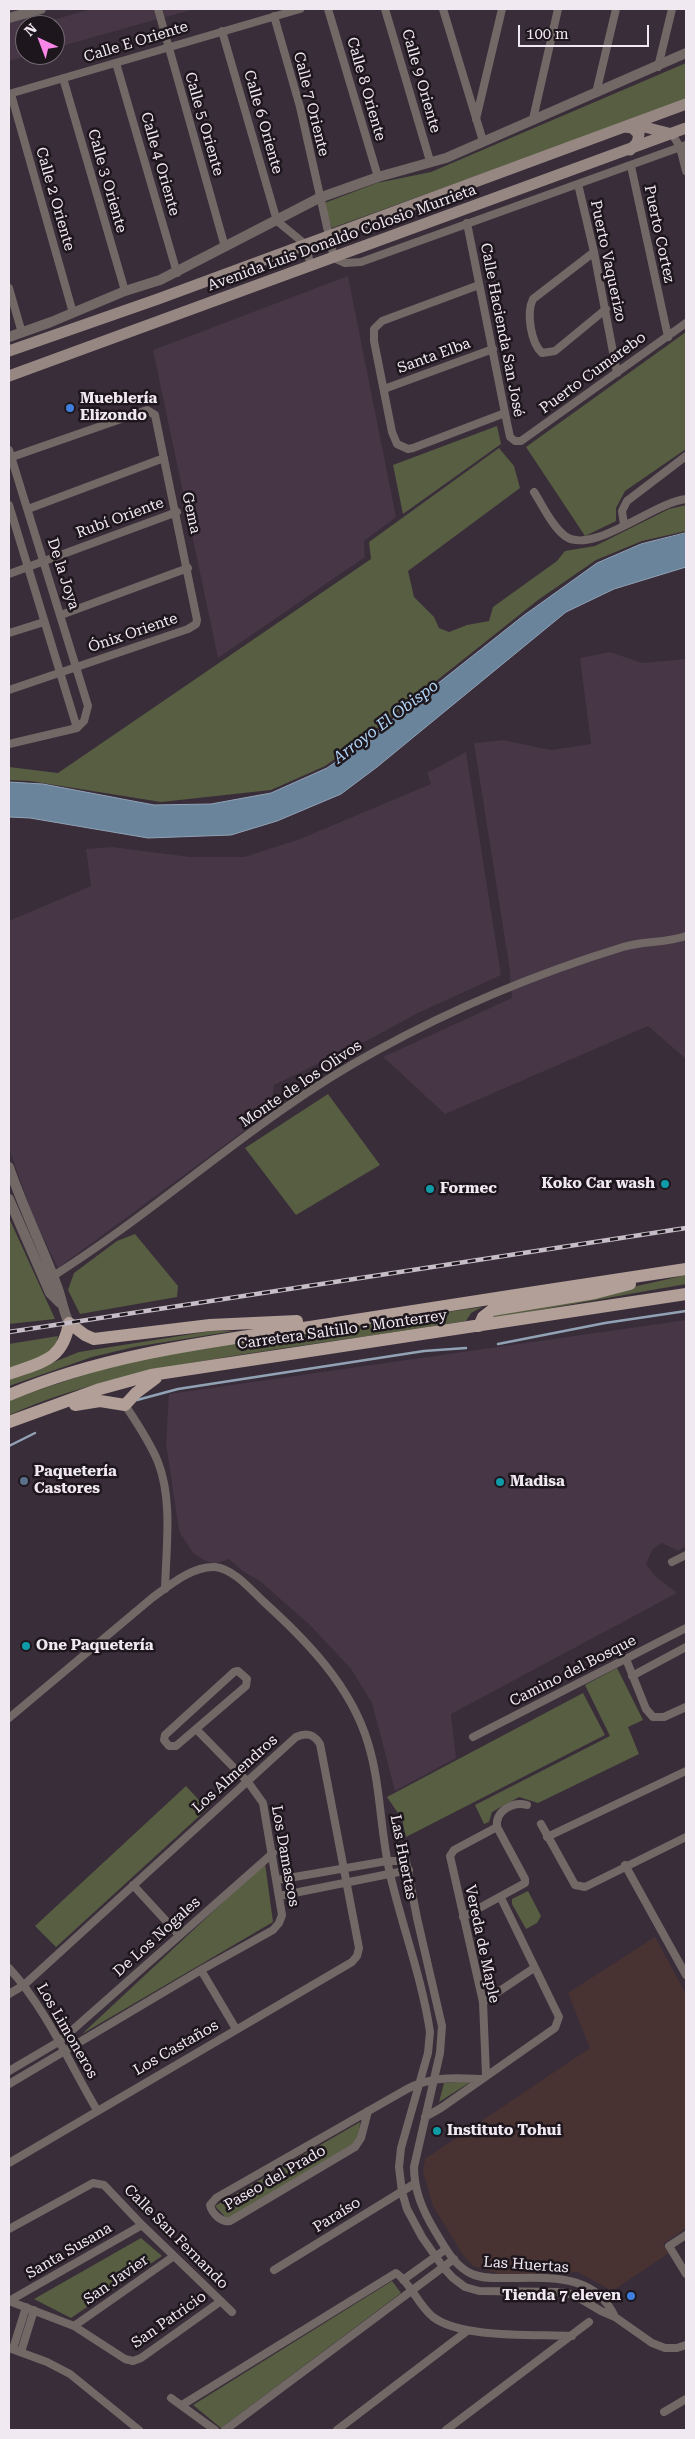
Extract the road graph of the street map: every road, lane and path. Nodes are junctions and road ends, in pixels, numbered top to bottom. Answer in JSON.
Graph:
{"nodes":[{"id":1,"x":41,"y":9,"type":"edge"},
{"id":2,"x":158,"y":9,"type":"edge"},
{"id":3,"x":300,"y":9,"type":"edge"},
{"id":4,"x":328,"y":9,"type":"edge"},
{"id":5,"x":385,"y":9,"type":"edge"},
{"id":6,"x":443,"y":9,"type":"edge"},
{"id":7,"x":502,"y":9,"type":"edge"},
{"id":8,"x":558,"y":9,"type":"edge"},
{"id":9,"x":616,"y":9,"type":"edge"},
{"id":10,"x":672,"y":9,"type":"edge"},
{"id":11,"x":274,"y":16,"type":"junction"},
{"id":12,"x":9,"y":18,"type":"edge"},
{"id":13,"x":222,"y":31,"type":"junction"},
{"id":14,"x":168,"y":46,"type":"junction"},
{"id":15,"x":686,"y":54,"type":"edge"},
{"id":16,"x":116,"y":63,"type":"junction"},
{"id":17,"x":658,"y":67,"type":"junction"},
{"id":18,"x":63,"y":78,"type":"junction"},
{"id":19,"x":596,"y":93,"type":"junction"},
{"id":20,"x":10,"y":94,"type":"edge"},
{"id":21,"x":686,"y":104,"type":"edge"},
{"id":22,"x":664,"y":112,"type":"junction"},
{"id":23,"x":533,"y":119,"type":"junction"},
{"id":24,"x":476,"y":121,"type":"junction"},
{"id":25,"x":628,"y":125,"type":"junction"},
{"id":26,"x":686,"y":128,"type":"edge"},
{"id":27,"x":667,"y":134,"type":"junction"},
{"id":28,"x":483,"y":141,"type":"junction"},
{"id":29,"x":683,"y":146,"type":"edge"},
{"id":30,"x":630,"y":150,"type":"junction"},
{"id":31,"x":430,"y":161,"type":"junction"},
{"id":32,"x":631,"y":166,"type":"junction"},
{"id":33,"x":686,"y":171,"type":"edge"},
{"id":34,"x":378,"y":177,"type":"junction"},
{"id":35,"x":578,"y":184,"type":"junction"},
{"id":36,"x":319,"y":198,"type":"junction"},
{"id":37,"x":277,"y":221,"type":"junction"},
{"id":38,"x":467,"y":223,"type":"junction"},
{"id":39,"x":328,"y":235,"type":"junction"},
{"id":40,"x":305,"y":244,"type":"junction"},
{"id":41,"x":225,"y":247,"type":"junction"},
{"id":42,"x":594,"y":252,"type":"junction"},
{"id":43,"x":334,"y":258,"type":"junction"},
{"id":44,"x":311,"y":266,"type":"junction"},
{"id":45,"x":177,"y":273,"type":"junction"},
{"id":46,"x":479,"y":285,"type":"junction"},
{"id":47,"x":9,"y":288,"type":"edge"},
{"id":48,"x":125,"y":291,"type":"junction"},
{"id":49,"x":606,"y":309,"type":"junction"},
{"id":50,"x":73,"y":313,"type":"junction"},
{"id":51,"x":686,"y":323,"type":"edge"},
{"id":52,"x":22,"y":333,"type":"junction"},
{"id":53,"x":9,"y":337,"type":"edge"},
{"id":54,"x":668,"y":337,"type":"junction"},
{"id":55,"x":493,"y":349,"type":"junction"},
{"id":56,"x":9,"y":351,"type":"edge"},
{"id":57,"x":617,"y":373,"type":"junction"},
{"id":58,"x":9,"y":376,"type":"edge"},
{"id":59,"x":384,"y":389,"type":"junction"},
{"id":60,"x":505,"y":413,"type":"junction"},
{"id":61,"x":514,"y":442,"type":"joint"},
{"id":62,"x":9,"y":455,"type":"edge"},
{"id":63,"x":686,"y":456,"type":"edge"},
{"id":64,"x":164,"y":458,"type":"junction"},
{"id":65,"x":534,"y":492,"type":"dead end"},
{"id":66,"x":686,"y":499,"type":"edge"},
{"id":67,"x":9,"y":504,"type":"edge"},
{"id":68,"x":28,"y":509,"type":"junction"},
{"id":69,"x":177,"y":512,"type":"junction"},
{"id":70,"x":11,"y":517,"type":"edge"},
{"id":71,"x":624,"y":525,"type":"junction"},
{"id":72,"x":44,"y":561,"type":"junction"},
{"id":73,"x":28,"y":566,"type":"junction"},
{"id":74,"x":188,"y":568,"type":"junction"},
{"id":75,"x":9,"y":574,"type":"edge"},
{"id":76,"x":61,"y":615,"type":"junction"},
{"id":77,"x":44,"y":622,"type":"junction"},
{"id":78,"x":196,"y":624,"type":"joint"},
{"id":79,"x":9,"y":634,"type":"edge"},
{"id":80,"x":78,"y":667,"type":"junction"},
{"id":81,"x":60,"y":673,"type":"junction"},
{"id":82,"x":9,"y":690,"type":"edge"},
{"id":83,"x":77,"y":728,"type":"junction"},
{"id":84,"x":9,"y":744,"type":"edge"},
{"id":85,"x":686,"y":936,"type":"edge"},
{"id":86,"x":9,"y":1167,"type":"edge"},
{"id":87,"x":9,"y":1199,"type":"edge"},
{"id":88,"x":686,"y":1269,"type":"edge"},
{"id":89,"x":49,"y":1279,"type":"junction"},
{"id":90,"x":686,"y":1294,"type":"edge"},
{"id":91,"x":69,"y":1323,"type":"junction"},
{"id":92,"x":316,"y":1325,"type":"junction"},
{"id":93,"x":479,"y":1326,"type":"junction"},
{"id":94,"x":172,"y":1371,"type":"junction"},
{"id":95,"x":9,"y":1374,"type":"edge"},
{"id":96,"x":9,"y":1395,"type":"edge"},
{"id":97,"x":125,"y":1406,"type":"junction"},
{"id":98,"x":31,"y":1413,"type":"junction"},
{"id":99,"x":9,"y":1422,"type":"edge"},
{"id":100,"x":686,"y":1555,"type":"edge"},
{"id":101,"x":672,"y":1562,"type":"dead end"},
{"id":102,"x":165,"y":1589,"type":"junction"},
{"id":103,"x":686,"y":1628,"type":"edge"},
{"id":104,"x":686,"y":1647,"type":"edge"},
{"id":105,"x":626,"y":1659,"type":"junction"},
{"id":106,"x":632,"y":1676,"type":"junction"},
{"id":107,"x":686,"y":1706,"type":"edge"},
{"id":108,"x":9,"y":1718,"type":"edge"},
{"id":109,"x":196,"y":1729,"type":"junction"},
{"id":110,"x":473,"y":1738,"type":"dead end"},
{"id":111,"x":686,"y":1771,"type":"edge"},
{"id":112,"x":248,"y":1782,"type":"junction"},
{"id":113,"x":527,"y":1805,"type":"dead end"},
{"id":114,"x":541,"y":1824,"type":"dead end"},
{"id":115,"x":497,"y":1827,"type":"junction"},
{"id":116,"x":548,"y":1837,"type":"junction"},
{"id":117,"x":685,"y":1840,"type":"edge"},
{"id":118,"x":272,"y":1853,"type":"junction"},
{"id":119,"x":387,"y":1861,"type":"junction"},
{"id":120,"x":625,"y":1865,"type":"junction"},
{"id":121,"x":344,"y":1868,"type":"junction"},
{"id":122,"x":409,"y":1870,"type":"junction"},
{"id":123,"x":390,"y":1875,"type":"junction"},
{"id":124,"x":277,"y":1880,"type":"junction"},
{"id":125,"x":346,"y":1883,"type":"junction"},
{"id":126,"x":133,"y":1884,"type":"junction"},
{"id":127,"x":279,"y":1896,"type":"junction"},
{"id":128,"x":501,"y":1898,"type":"junction"},
{"id":129,"x":464,"y":1916,"type":"junction"},
{"id":130,"x":179,"y":1935,"type":"junction"},
{"id":131,"x":357,"y":1956,"type":"joint"},
{"id":132,"x":9,"y":1968,"type":"edge"},
{"id":133,"x":534,"y":1968,"type":"junction"},
{"id":134,"x":201,"y":1970,"type":"junction"},
{"id":135,"x":686,"y":1975,"type":"edge"},
{"id":136,"x":24,"y":1985,"type":"junction"},
{"id":137,"x":9,"y":1994,"type":"edge"},
{"id":138,"x":483,"y":2002,"type":"junction"},
{"id":139,"x":236,"y":2029,"type":"junction"},
{"id":140,"x":60,"y":2041,"type":"junction"},
{"id":141,"x":65,"y":2051,"type":"junction"},
{"id":142,"x":9,"y":2071,"type":"edge"},
{"id":143,"x":484,"y":2077,"type":"junction"},
{"id":144,"x":434,"y":2078,"type":"junction"},
{"id":145,"x":422,"y":2081,"type":"junction"},
{"id":146,"x":9,"y":2084,"type":"edge"},
{"id":147,"x":97,"y":2110,"type":"junction"},
{"id":148,"x":368,"y":2111,"type":"junction"},
{"id":149,"x":425,"y":2116,"type":"junction"},
{"id":150,"x":9,"y":2163,"type":"edge"},
{"id":151,"x":414,"y":2184,"type":"junction"},
{"id":152,"x":402,"y":2192,"type":"junction"},
{"id":153,"x":142,"y":2226,"type":"junction"},
{"id":154,"x":9,"y":2229,"type":"edge"},
{"id":155,"x":686,"y":2234,"type":"edge"},
{"id":156,"x":446,"y":2249,"type":"junction"},
{"id":157,"x":174,"y":2256,"type":"junction"},
{"id":158,"x":435,"y":2256,"type":"junction"},
{"id":159,"x":454,"y":2259,"type":"junction"},
{"id":160,"x":443,"y":2267,"type":"junction"},
{"id":161,"x":274,"y":2270,"type":"dead end"},
{"id":162,"x":686,"y":2274,"type":"edge"},
{"id":163,"x":403,"y":2280,"type":"junction"},
{"id":164,"x":412,"y":2292,"type":"junction"},
{"id":165,"x":9,"y":2301,"type":"edge"},
{"id":166,"x":221,"y":2301,"type":"junction"},
{"id":167,"x":26,"y":2307,"type":"junction"},
{"id":168,"x":34,"y":2310,"type":"junction"},
{"id":169,"x":232,"y":2312,"type":"dead end"},
{"id":170,"x":615,"y":2316,"type":"junction"},
{"id":171,"x":589,"y":2322,"type":"dead end"},
{"id":172,"x":74,"y":2326,"type":"junction"},
{"id":173,"x":467,"y":2331,"type":"junction"},
{"id":174,"x":572,"y":2336,"type":"junction"},
{"id":175,"x":686,"y":2344,"type":"edge"},
{"id":176,"x":14,"y":2350,"type":"edge"},
{"id":177,"x":172,"y":2398,"type":"dead end"},
{"id":178,"x":686,"y":2399,"type":"edge"},
{"id":179,"x":182,"y":2405,"type":"junction"},
{"id":180,"x":664,"y":2412,"type":"dead end"},
{"id":181,"x":139,"y":2430,"type":"edge"},
{"id":182,"x":215,"y":2430,"type":"edge"},
{"id":183,"x":225,"y":2430,"type":"edge"},
{"id":184,"x":337,"y":2430,"type":"edge"},
{"id":185,"x":446,"y":2430,"type":"edge"}],
"edges":[{"from":1,"to":12,"type":"street"},
{"from":2,"to":14,"type":"street","name":"Calle 5 Oriente"},
{"from":3,"to":11,"type":"street","name":"Calle E Oriente"},
{"from":4,"to":34,"type":"street","name":"Calle 8 Oriente"},
{"from":5,"to":31,"type":"street","name":"Calle 9 Oriente"},
{"from":6,"to":24,"type":"street"},
{"from":7,"to":24,"type":"street"},
{"from":8,"to":23,"type":"street"},
{"from":9,"to":19,"type":"street"},
{"from":10,"to":17,"type":"street"},
{"from":11,"to":13,"type":"street","name":"Calle E Oriente"},
{"from":11,"to":36,"type":"street","name":"Calle 7 Oriente"},
{"from":13,"to":14,"type":"street","name":"Calle E Oriente"},
{"from":13,"to":37,"type":"street","name":"Calle 6 Oriente"},
{"from":14,"to":16,"type":"street","name":"Calle E Oriente"},
{"from":14,"to":41,"type":"street","name":"Calle 5 Oriente"},
{"from":15,"to":17,"type":"street"},
{"from":16,"to":18,"type":"street","name":"Calle E Oriente"},
{"from":16,"to":45,"type":"street","name":"Calle 4 Oriente"},
{"from":17,"to":19,"type":"street"},
{"from":18,"to":20,"type":"street","name":"Calle E Oriente"},
{"from":18,"to":48,"type":"street","name":"Calle 3 Oriente"},
{"from":19,"to":23,"type":"street"},
{"from":20,"to":50,"type":"street","name":"Calle 2 Oriente"},
{"from":21,"to":22,"type":"main road","name":"Avenida Luis Donaldo Colosio Murrieta"},
{"from":22,"to":25,"type":"main road","name":"Avenida Luis Donaldo Colosio Murrieta"},
{"from":22,"to":27,"type":"main road"},
{"from":23,"to":28,"type":"street"},
{"from":24,"to":28,"type":"street"},
{"from":25,"to":27,"type":"main road"},
{"from":25,"to":30,"type":"main road"},
{"from":25,"to":39,"type":"main road","name":"Avenida Luis Donaldo Colosio Murrieta"},
{"from":26,"to":27,"type":"main road","name":"Avenida Luis Donaldo Colosio Murrieta"},
{"from":27,"to":29,"type":"street"},
{"from":27,"to":30,"type":"main road","name":"Avenida Luis Donaldo Colosio Murrieta"},
{"from":28,"to":31,"type":"street"},
{"from":29,"to":32,"type":"street"},
{"from":29,"to":33,"type":"street"},
{"from":30,"to":43,"type":"main road","name":"Avenida Luis Donaldo Colosio Murrieta"},
{"from":31,"to":34,"type":"street"},
{"from":32,"to":35,"type":"street"},
{"from":32,"to":54,"type":"street","name":"Puerto Cortez"},
{"from":34,"to":36,"type":"street"},
{"from":35,"to":38,"type":"street"},
{"from":35,"to":42,"type":"street","name":"Puerto Vaquerizo"},
{"from":36,"to":37,"type":"street"},
{"from":36,"to":39,"type":"street","name":"Calle 7 Oriente"},
{"from":37,"to":40,"type":"street"},
{"from":37,"to":41,"type":"street"},
{"from":38,"to":43,"type":"street"},
{"from":38,"to":46,"type":"street","name":"Calle Hacienda San José"},
{"from":39,"to":40,"type":"main road","name":"Avenida Luis Donaldo Colosio Murrieta"},
{"from":39,"to":43,"type":"street","name":"Calle 7 Oriente"},
{"from":40,"to":44,"type":"street"},
{"from":40,"to":56,"type":"main road","name":"Avenida Luis Donaldo Colosio Murrieta"},
{"from":41,"to":45,"type":"street"},
{"from":42,"to":49,"type":"street","name":"Puerto Vaquerizo"},
{"from":42,"to":49,"type":"street"},
{"from":43,"to":44,"type":"main road","name":"Avenida Luis Donaldo Colosio Murrieta"},
{"from":44,"to":58,"type":"main road","name":"Avenida Luis Donaldo Colosio Murrieta"},
{"from":45,"to":48,"type":"street"},
{"from":46,"to":55,"type":"street","name":"Calle Hacienda San José"},
{"from":46,"to":59,"type":"street"},
{"from":47,"to":52,"type":"street"},
{"from":48,"to":50,"type":"street"},
{"from":49,"to":57,"type":"street","name":"Puerto Vaquerizo"},
{"from":50,"to":52,"type":"street"},
{"from":51,"to":54,"type":"street","name":"Puerto Cumarebo"},
{"from":52,"to":53,"type":"street"},
{"from":54,"to":57,"type":"street","name":"Puerto Cumarebo"},
{"from":55,"to":59,"type":"street","name":"Santa Elba"},
{"from":55,"to":60,"type":"street","name":"Calle Hacienda San José"},
{"from":57,"to":61,"type":"street","name":"Puerto Cumarebo"},
{"from":59,"to":60,"type":"street"},
{"from":60,"to":61,"type":"street","name":"Calle Hacienda San José"},
{"from":62,"to":64,"type":"street","name":"Gema"},
{"from":62,"to":68,"type":"street","name":"De la Joya"},
{"from":63,"to":71,"type":"street"},
{"from":64,"to":68,"type":"street"},
{"from":64,"to":69,"type":"street","name":"Gema"},
{"from":65,"to":71,"type":"street"},
{"from":66,"to":71,"type":"street"},
{"from":67,"to":70,"type":"street","name":"De la Joya"},
{"from":68,"to":72,"type":"street","name":"De la Joya"},
{"from":69,"to":72,"type":"street","name":"Rubí Oriente"},
{"from":69,"to":74,"type":"street","name":"Gema"},
{"from":70,"to":73,"type":"street","name":"De la Joya"},
{"from":72,"to":73,"type":"street","name":"Rubí Oriente"},
{"from":72,"to":76,"type":"street","name":"De la Joya"},
{"from":73,"to":75,"type":"street","name":"Rubí Oriente"},
{"from":73,"to":77,"type":"street","name":"De la Joya"},
{"from":74,"to":76,"type":"street"},
{"from":74,"to":78,"type":"street","name":"Gema"},
{"from":76,"to":80,"type":"street","name":"De la Joya"},
{"from":77,"to":79,"type":"street"},
{"from":77,"to":81,"type":"street","name":"De la Joya"},
{"from":78,"to":80,"type":"street","name":"Ónix Oriente"},
{"from":80,"to":81,"type":"street","name":"Ónix Oriente"},
{"from":80,"to":83,"type":"street","name":"De la Joya"},
{"from":81,"to":82,"type":"street","name":"Ónix Oriente"},
{"from":81,"to":83,"type":"street","name":"De la Joya"},
{"from":83,"to":84,"type":"street"},
{"from":85,"to":89,"type":"street","name":"Monte de los Olivos"},
{"from":86,"to":89,"type":"street"},
{"from":87,"to":89,"type":"street"},
{"from":88,"to":92,"type":"main road","name":"Carretera Saltillo - Monterrey"},
{"from":88,"to":93,"type":"main road"},
{"from":89,"to":91,"type":"street"},
{"from":90,"to":93,"type":"main road","name":"Carretera Saltillo - Monterrey"},
{"from":91,"to":92,"type":"main road"},
{"from":91,"to":95,"type":"main road"},
{"from":92,"to":96,"type":"main road","name":"Carretera Saltillo - Monterrey"},
{"from":93,"to":94,"type":"main road","name":"Carretera Saltillo - Monterrey"},
{"from":94,"to":97,"type":"main road"},
{"from":94,"to":98,"type":"main road","name":"Carretera Saltillo - Monterrey"},
{"from":97,"to":98,"type":"main road"},
{"from":97,"to":102,"type":"street"},
{"from":98,"to":99,"type":"main road","name":"Carretera Saltillo - Monterrey"},
{"from":100,"to":101,"type":"street"},
{"from":102,"to":108,"type":"street","name":"Las Huertas"},
{"from":102,"to":119,"type":"street","name":"Las Huertas"},
{"from":103,"to":105,"type":"street","name":"Camino del Bosque"},
{"from":104,"to":106,"type":"street","name":"Camino del Bosque"},
{"from":105,"to":106,"type":"street"},
{"from":105,"to":110,"type":"street","name":"Camino del Bosque"},
{"from":106,"to":107,"type":"street"},
{"from":109,"to":109,"type":"street"},
{"from":109,"to":112,"type":"street","name":"Los Damascos"},
{"from":111,"to":116,"type":"street"},
{"from":112,"to":118,"type":"street","name":"Los Damascos"},
{"from":112,"to":121,"type":"street","name":"Los Almendros"},
{"from":112,"to":126,"type":"street","name":"Los Almendros"},
{"from":113,"to":115,"type":"street"},
{"from":114,"to":116,"type":"street"},
{"from":115,"to":128,"type":"street"},
{"from":115,"to":129,"type":"street","name":"Vereda de Maple"},
{"from":116,"to":120,"type":"street"},
{"from":117,"to":120,"type":"street"},
{"from":118,"to":124,"type":"street","name":"Los Damascos"},
{"from":118,"to":130,"type":"street","name":"De Los Nogales"},
{"from":119,"to":121,"type":"street"},
{"from":119,"to":122,"type":"street","name":"Las Huertas"},
{"from":119,"to":123,"type":"street","name":"Las Huertas"},
{"from":120,"to":135,"type":"street"},
{"from":121,"to":124,"type":"street"},
{"from":121,"to":125,"type":"street","name":"Los Almendros"},
{"from":122,"to":123,"type":"street"},
{"from":122,"to":144,"type":"street","name":"Las Huertas"},
{"from":123,"to":125,"type":"street"},
{"from":123,"to":145,"type":"street","name":"Las Huertas"},
{"from":124,"to":127,"type":"street","name":"Los Damascos"},
{"from":125,"to":127,"type":"street"},
{"from":125,"to":131,"type":"street","name":"Los Almendros"},
{"from":126,"to":130,"type":"street"},
{"from":126,"to":136,"type":"street","name":"Los Almendros"},
{"from":127,"to":134,"type":"street","name":"Los Damascos"},
{"from":128,"to":129,"type":"street"},
{"from":128,"to":133,"type":"street"},
{"from":129,"to":138,"type":"street","name":"Vereda de Maple"},
{"from":130,"to":140,"type":"street","name":"De Los Nogales"},
{"from":131,"to":139,"type":"street","name":"Los Castaños"},
{"from":132,"to":136,"type":"street","name":"Los Limoneros"},
{"from":133,"to":138,"type":"street"},
{"from":133,"to":143,"type":"street"},
{"from":134,"to":139,"type":"street"},
{"from":134,"to":141,"type":"street"},
{"from":136,"to":137,"type":"street","name":"Los Almendros"},
{"from":136,"to":140,"type":"street","name":"Los Limoneros"},
{"from":138,"to":143,"type":"street","name":"Vereda de Maple"},
{"from":139,"to":147,"type":"street","name":"Los Castaños"},
{"from":140,"to":141,"type":"street","name":"Los Limoneros"},
{"from":140,"to":142,"type":"street","name":"De Los Nogales"},
{"from":141,"to":146,"type":"street"},
{"from":141,"to":147,"type":"street","name":"Los Limoneros"},
{"from":143,"to":144,"type":"street","name":"Paseo del Prado"},
{"from":143,"to":149,"type":"street"},
{"from":144,"to":145,"type":"street","name":"Paseo del Prado"},
{"from":144,"to":149,"type":"street","name":"Las Huertas"},
{"from":145,"to":148,"type":"street","name":"Paseo del Prado"},
{"from":145,"to":152,"type":"street","name":"Las Huertas"},
{"from":147,"to":150,"type":"street","name":"Los Castaños"},
{"from":148,"to":148,"type":"street","name":"Paseo del Prado"},
{"from":149,"to":151,"type":"street","name":"Las Huertas"},
{"from":151,"to":152,"type":"street","name":"Paraíso"},
{"from":151,"to":156,"type":"street","name":"Las Huertas"},
{"from":152,"to":158,"type":"street","name":"Las Huertas"},
{"from":152,"to":161,"type":"street","name":"Paraíso"},
{"from":153,"to":154,"type":"street","name":"Calle San Fernando"},
{"from":153,"to":157,"type":"street","name":"Calle San Fernando"},
{"from":153,"to":165,"type":"street","name":"Santa Susana"},
{"from":155,"to":162,"type":"street"},
{"from":156,"to":158,"type":"street"},
{"from":156,"to":159,"type":"street","name":"Las Huertas"},
{"from":157,"to":166,"type":"street","name":"Calle San Fernando"},
{"from":157,"to":172,"type":"street","name":"San Javier"},
{"from":158,"to":160,"type":"street","name":"Las Huertas"},
{"from":158,"to":163,"type":"street"},
{"from":159,"to":160,"type":"street"},
{"from":159,"to":170,"type":"street","name":"Las Huertas"},
{"from":160,"to":164,"type":"street"},
{"from":160,"to":170,"type":"street","name":"Las Huertas"},
{"from":163,"to":164,"type":"street"},
{"from":163,"to":179,"type":"street"},
{"from":164,"to":173,"type":"street"},
{"from":164,"to":183,"type":"street"},
{"from":165,"to":167,"type":"street"},
{"from":166,"to":169,"type":"street","name":"Calle San Fernando"},
{"from":166,"to":172,"type":"street","name":"San Patricio"},
{"from":167,"to":168,"type":"street"},
{"from":167,"to":176,"type":"street"},
{"from":168,"to":172,"type":"street"},
{"from":168,"to":176,"type":"street"},
{"from":170,"to":175,"type":"street","name":"Las Huertas"},
{"from":171,"to":174,"type":"street"},
{"from":173,"to":174,"type":"street"},
{"from":173,"to":184,"type":"street"},
{"from":174,"to":185,"type":"street"},
{"from":176,"to":181,"type":"street"},
{"from":177,"to":179,"type":"street"},
{"from":178,"to":180,"type":"street"},
{"from":179,"to":182,"type":"street"}]}
